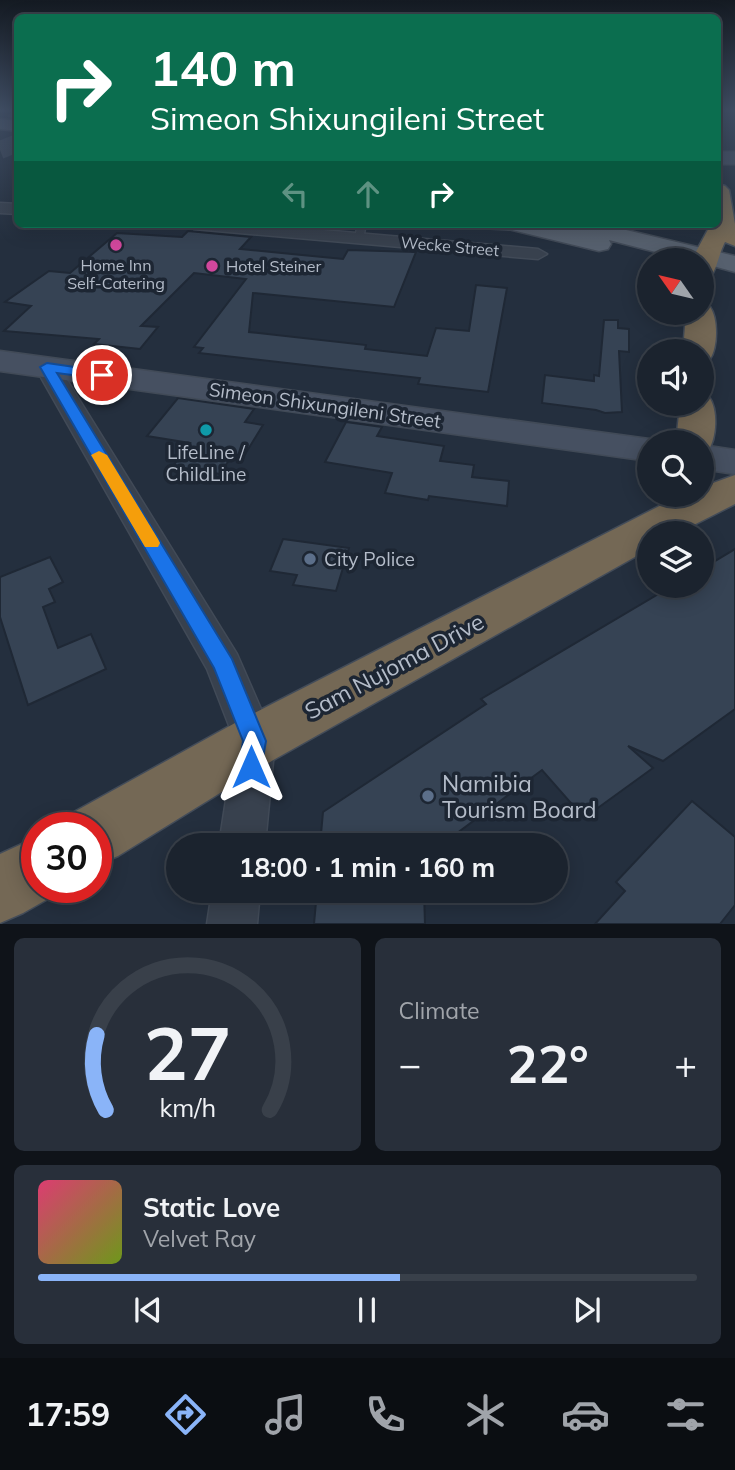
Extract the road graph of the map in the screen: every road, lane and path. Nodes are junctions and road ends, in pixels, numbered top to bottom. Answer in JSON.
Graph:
{"nodes":[{"id":1,"x":721,"y":200,"type":"edge"},
{"id":2,"x":293,"y":228,"type":"edge"},
{"id":3,"x":532,"y":228,"type":"edge"},
{"id":4,"x":584,"y":228,"type":"edge"},
{"id":5,"x":361,"y":231,"type":"edge"},
{"id":6,"x":731,"y":233,"type":"edge"},
{"id":7,"x":647,"y":248,"type":"edge"},
{"id":8,"x":714,"y":253,"type":"edge"},
{"id":9,"x":538,"y":254,"type":"dead end"},
{"id":10,"x":637,"y":255,"type":"edge"},
{"id":11,"x":735,"y":264,"type":"edge"},
{"id":12,"x":714,"y":265,"type":"edge"},
{"id":13,"x":714,"y":271,"type":"edge"},
{"id":14,"x":735,"y":280,"type":"edge"},
{"id":15,"x":0,"y":361,"type":"edge"},
{"id":16,"x":47,"y":367,"type":"junction"},
{"id":17,"x":637,"y":448,"type":"edge"},
{"id":18,"x":714,"y":459,"type":"edge"},
{"id":19,"x":735,"y":462,"type":"edge"},
{"id":20,"x":689,"y":507,"type":"edge"},
{"id":21,"x":254,"y":741,"type":"junction"},
{"id":22,"x":112,"y":825,"type":"edge"},
{"id":23,"x":243,"y":833,"type":"edge"},
{"id":24,"x":21,"y":878,"type":"edge"},
{"id":25,"x":0,"y":890,"type":"edge"},
{"id":26,"x":235,"y":903,"type":"edge"},
{"id":27,"x":232,"y":924,"type":"edge"}],
"edges":[{"from":1,"to":6,"type":"highway"},
{"from":2,"to":5,"type":"street","name":"Wecke Street"},
{"from":3,"to":10,"type":"main road"},
{"from":4,"to":7,"type":"main road"},
{"from":5,"to":9,"type":"street","name":"Wecke Street"},
{"from":6,"to":8,"type":"highway"},
{"from":11,"to":12,"type":"main road"},
{"from":13,"to":14,"type":"main road"},
{"from":15,"to":16,"type":"street","name":"Simeon Shixungileni Street"},
{"from":16,"to":17,"type":"street","name":"Simeon Shixungileni Street"},
{"from":16,"to":21,"type":"street"},
{"from":18,"to":19,"type":"street"},
{"from":20,"to":21,"type":"highway","name":"Sam Nujoma Drive"},
{"from":21,"to":22,"type":"highway","name":"Sam Nujoma Drive"},
{"from":21,"to":23,"type":"street"},
{"from":24,"to":25,"type":"highway"},
{"from":26,"to":27,"type":"street"}]}
